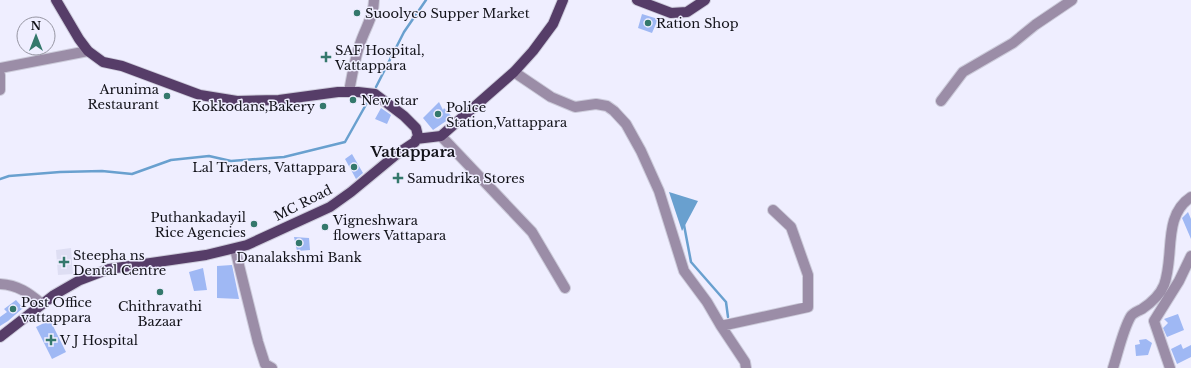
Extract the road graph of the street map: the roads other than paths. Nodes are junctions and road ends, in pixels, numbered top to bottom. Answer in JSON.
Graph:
{"nodes":[{"id":1,"x":56,"y":0,"type":"edge"},
{"id":2,"x":374,"y":0,"type":"edge"},
{"id":3,"x":563,"y":0,"type":"edge"},
{"id":4,"x":637,"y":0,"type":"edge"},
{"id":5,"x":705,"y":0,"type":"edge"},
{"id":6,"x":1072,"y":0,"type":"edge"},
{"id":7,"x":88,"y":50,"type":"junction"},
{"id":8,"x":0,"y":68,"type":"edge"},
{"id":9,"x":514,"y":72,"type":"junction"},
{"id":10,"x":0,"y":75,"type":"edge"},
{"id":11,"x":0,"y":90,"type":"edge"},
{"id":12,"x":349,"y":92,"type":"junction"},
{"id":13,"x":941,"y":101,"type":"dead end"},
{"id":14,"x":441,"y":136,"type":"junction"},
{"id":15,"x":416,"y":139,"type":"junction"},
{"id":16,"x":1191,"y":197,"type":"edge"},
{"id":17,"x":773,"y":210,"type":"dead end"},
{"id":18,"x":235,"y":249,"type":"junction"},
{"id":19,"x":1190,"y":261,"type":"edge"},
{"id":20,"x":0,"y":284,"type":"edge"},
{"id":21,"x":565,"y":288,"type":"dead end"},
{"id":22,"x":42,"y":304,"type":"junction"},
{"id":23,"x":721,"y":326,"type":"junction"},
{"id":24,"x":0,"y":337,"type":"edge"},
{"id":25,"x":272,"y":368,"type":"edge"},
{"id":26,"x":746,"y":368,"type":"edge"},
{"id":27,"x":1113,"y":368,"type":"edge"},
{"id":28,"x":1170,"y":368,"type":"edge"}],
"edges":[{"from":1,"to":7,"type":"main road"},
{"from":2,"to":12,"type":"street"},
{"from":3,"to":9,"type":"main road"},
{"from":4,"to":5,"type":"main road"},
{"from":6,"to":13,"type":"street"},
{"from":7,"to":8,"type":"street"},
{"from":7,"to":12,"type":"main road"},
{"from":9,"to":14,"type":"main road"},
{"from":9,"to":23,"type":"street"},
{"from":10,"to":11,"type":"street"},
{"from":12,"to":15,"type":"main road"},
{"from":14,"to":15,"type":"main road"},
{"from":14,"to":21,"type":"street"},
{"from":15,"to":18,"type":"main road","name":"MC Road"},
{"from":16,"to":27,"type":"street"},
{"from":17,"to":23,"type":"street"},
{"from":18,"to":22,"type":"main road","name":"MC Road"},
{"from":18,"to":25,"type":"street"},
{"from":19,"to":28,"type":"street"},
{"from":20,"to":22,"type":"street"},
{"from":22,"to":24,"type":"main road","name":"MC Road"},
{"from":23,"to":26,"type":"street"}]}
